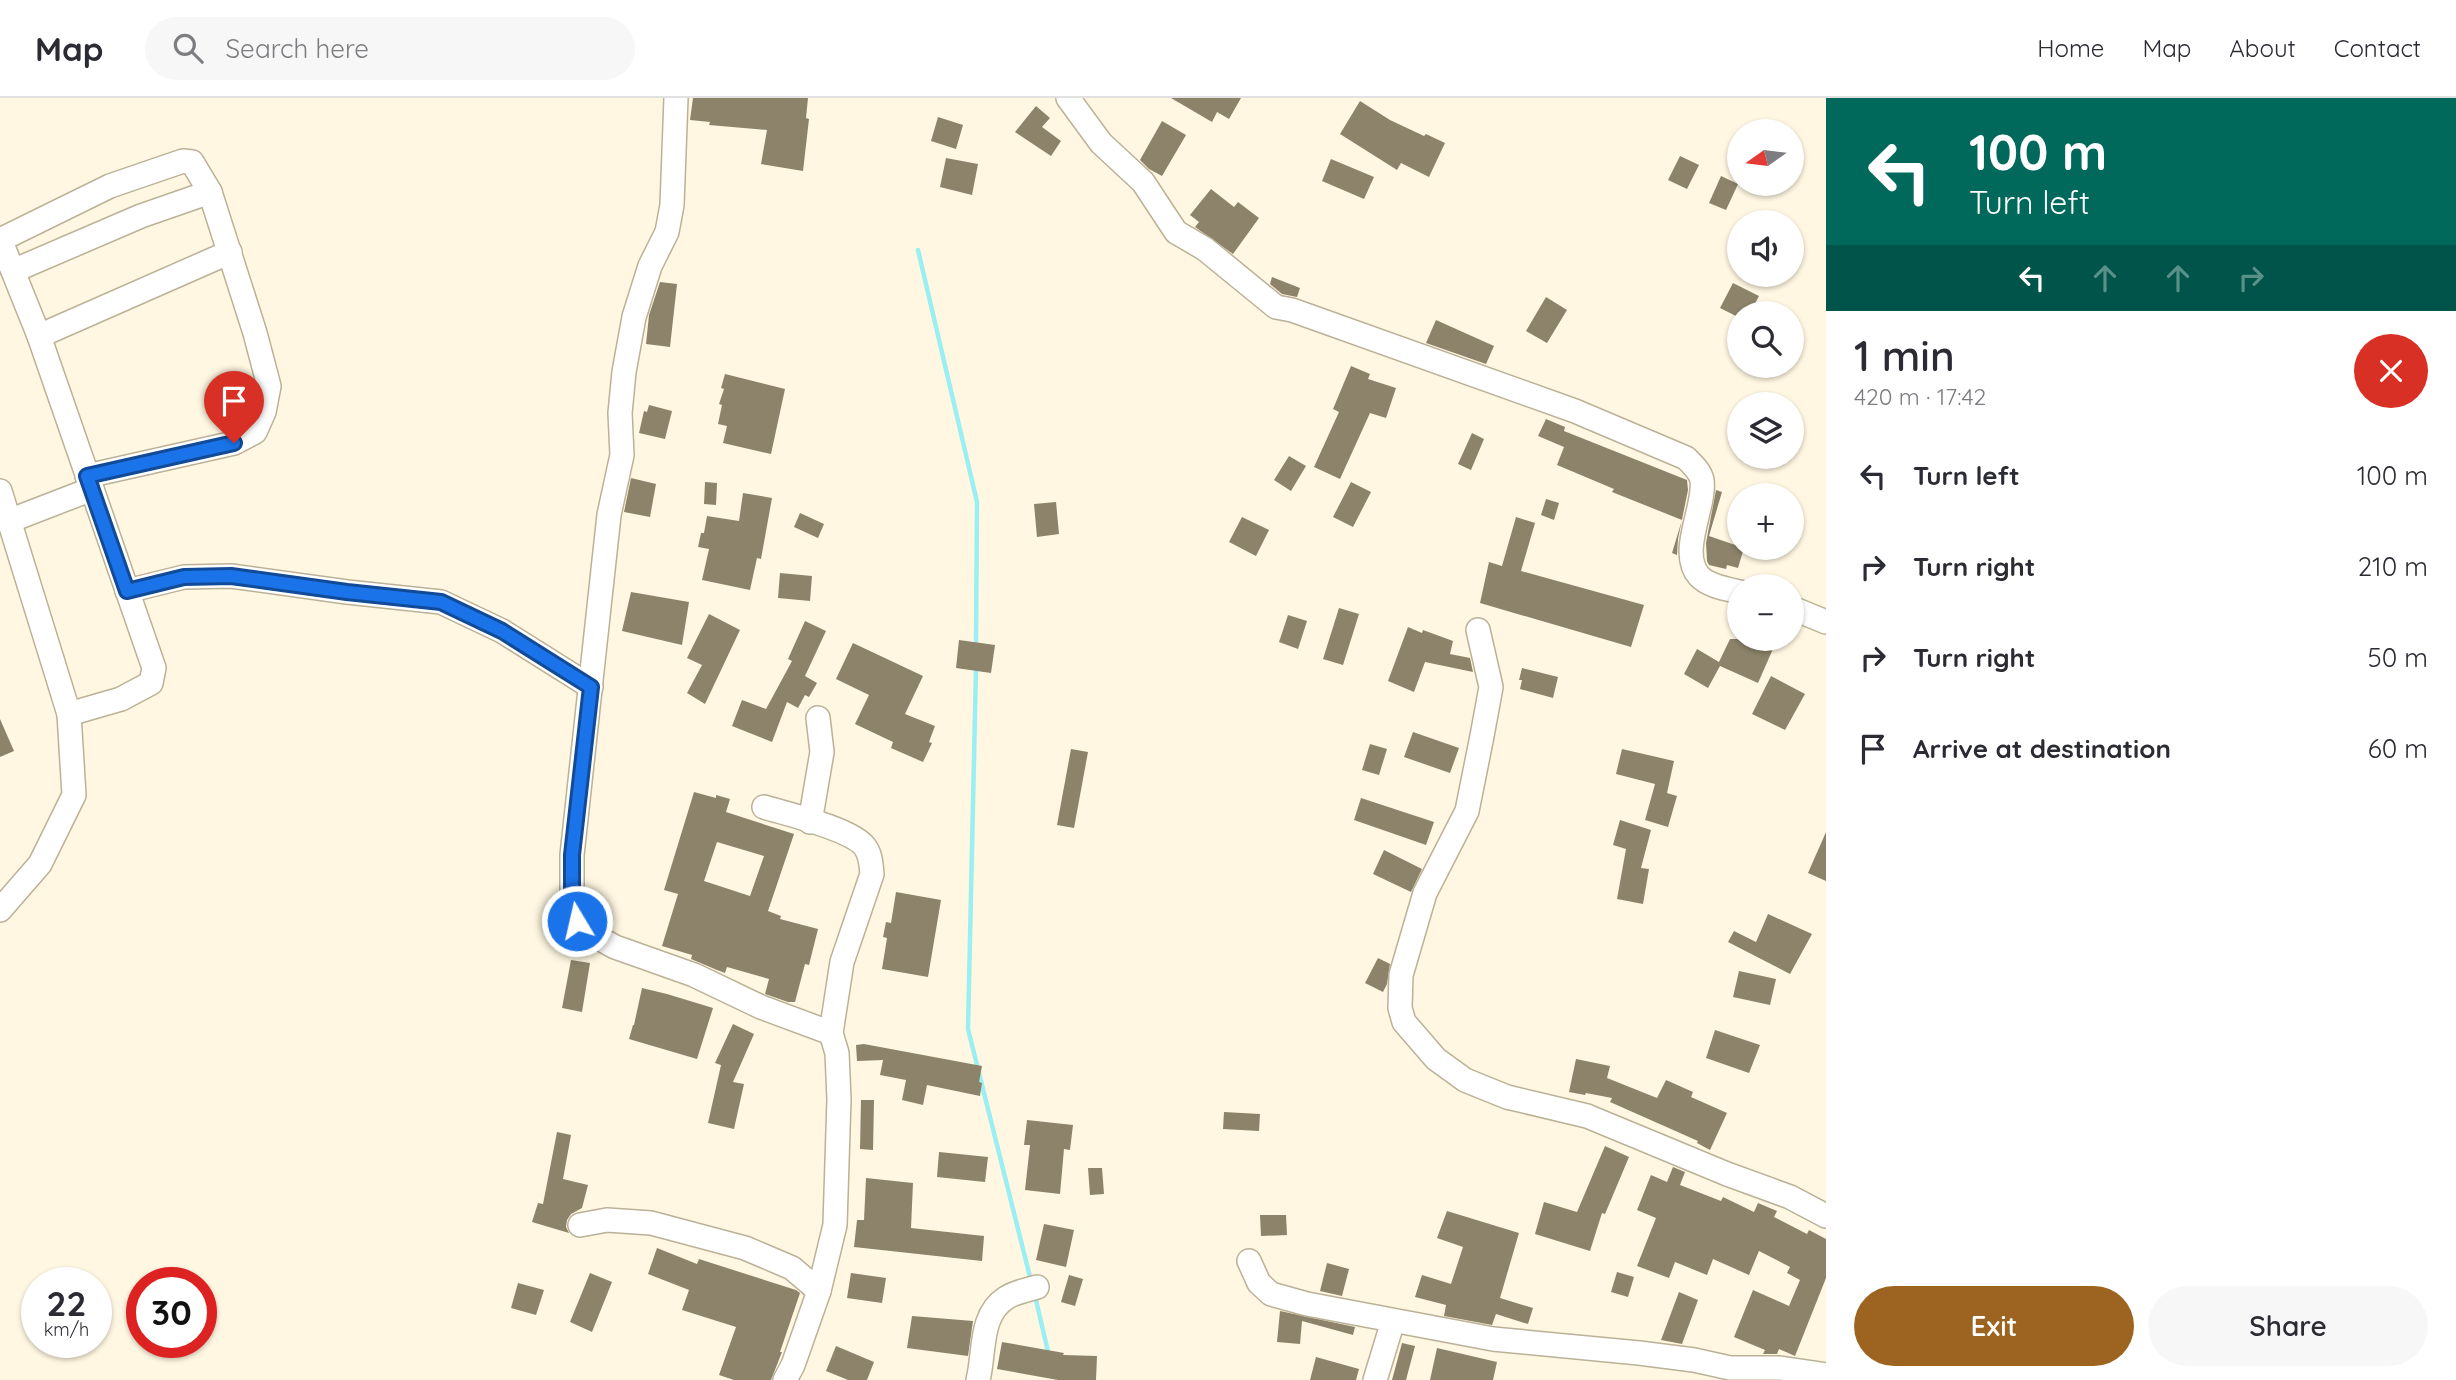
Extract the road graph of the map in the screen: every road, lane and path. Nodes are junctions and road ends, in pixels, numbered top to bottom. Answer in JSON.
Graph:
{"nodes":[{"id":1,"x":676,"y":98,"type":"edge"},
{"id":2,"x":1068,"y":98,"type":"edge"},
{"id":3,"x":210,"y":192,"type":"junction"},
{"id":4,"x":0,"y":240,"type":"edge"},
{"id":5,"x":230,"y":253,"type":"junction"},
{"id":6,"x":13,"y":271,"type":"junction"},
{"id":7,"x":38,"y":336,"type":"junction"},
{"id":8,"x":90,"y":483,"type":"junction"},
{"id":9,"x":0,"y":491,"type":"edge"},
{"id":10,"x":9,"y":521,"type":"junction"},
{"id":11,"x":1727,"y":588,"type":"edge"},
{"id":12,"x":127,"y":591,"type":"junction"},
{"id":13,"x":1804,"y":613,"type":"edge"},
{"id":14,"x":1826,"y":622,"type":"edge"},
{"id":15,"x":1478,"y":629,"type":"dead end"},
{"id":16,"x":591,"y":687,"type":"junction"},
{"id":17,"x":69,"y":714,"type":"junction"},
{"id":18,"x":818,"y":718,"type":"dead end"},
{"id":19,"x":764,"y":807,"type":"dead end"},
{"id":20,"x":810,"y":822,"type":"junction"},
{"id":21,"x":0,"y":910,"type":"edge"},
{"id":22,"x":831,"y":1033,"type":"junction"},
{"id":23,"x":1826,"y":1216,"type":"edge"},
{"id":24,"x":580,"y":1225,"type":"dead end"},
{"id":25,"x":1249,"y":1261,"type":"dead end"},
{"id":26,"x":1037,"y":1287,"type":"dead end"},
{"id":27,"x":819,"y":1291,"type":"junction"},
{"id":28,"x":1393,"y":1321,"type":"junction"},
{"id":29,"x":1826,"y":1375,"type":"edge"},
{"id":30,"x":785,"y":1380,"type":"edge"},
{"id":31,"x":978,"y":1380,"type":"edge"},
{"id":32,"x":1375,"y":1380,"type":"edge"}],
"edges":[{"from":1,"to":16,"type":"street"},
{"from":2,"to":11,"type":"street"},
{"from":3,"to":4,"type":"street"},
{"from":3,"to":5,"type":"street"},
{"from":3,"to":6,"type":"street"},
{"from":4,"to":6,"type":"street"},
{"from":5,"to":7,"type":"street"},
{"from":5,"to":8,"type":"street"},
{"from":6,"to":7,"type":"street"},
{"from":7,"to":8,"type":"street"},
{"from":8,"to":10,"type":"street"},
{"from":8,"to":12,"type":"street"},
{"from":9,"to":10,"type":"street"},
{"from":10,"to":17,"type":"street"},
{"from":12,"to":16,"type":"street"},
{"from":12,"to":17,"type":"street"},
{"from":13,"to":14,"type":"street"},
{"from":15,"to":23,"type":"street"},
{"from":16,"to":22,"type":"street"},
{"from":17,"to":21,"type":"street"},
{"from":18,"to":20,"type":"street"},
{"from":19,"to":20,"type":"street"},
{"from":20,"to":22,"type":"street"},
{"from":22,"to":27,"type":"street"},
{"from":24,"to":27,"type":"street"},
{"from":25,"to":28,"type":"street"},
{"from":26,"to":31,"type":"street"},
{"from":27,"to":30,"type":"street"},
{"from":28,"to":29,"type":"street"},
{"from":28,"to":32,"type":"street"}]}
